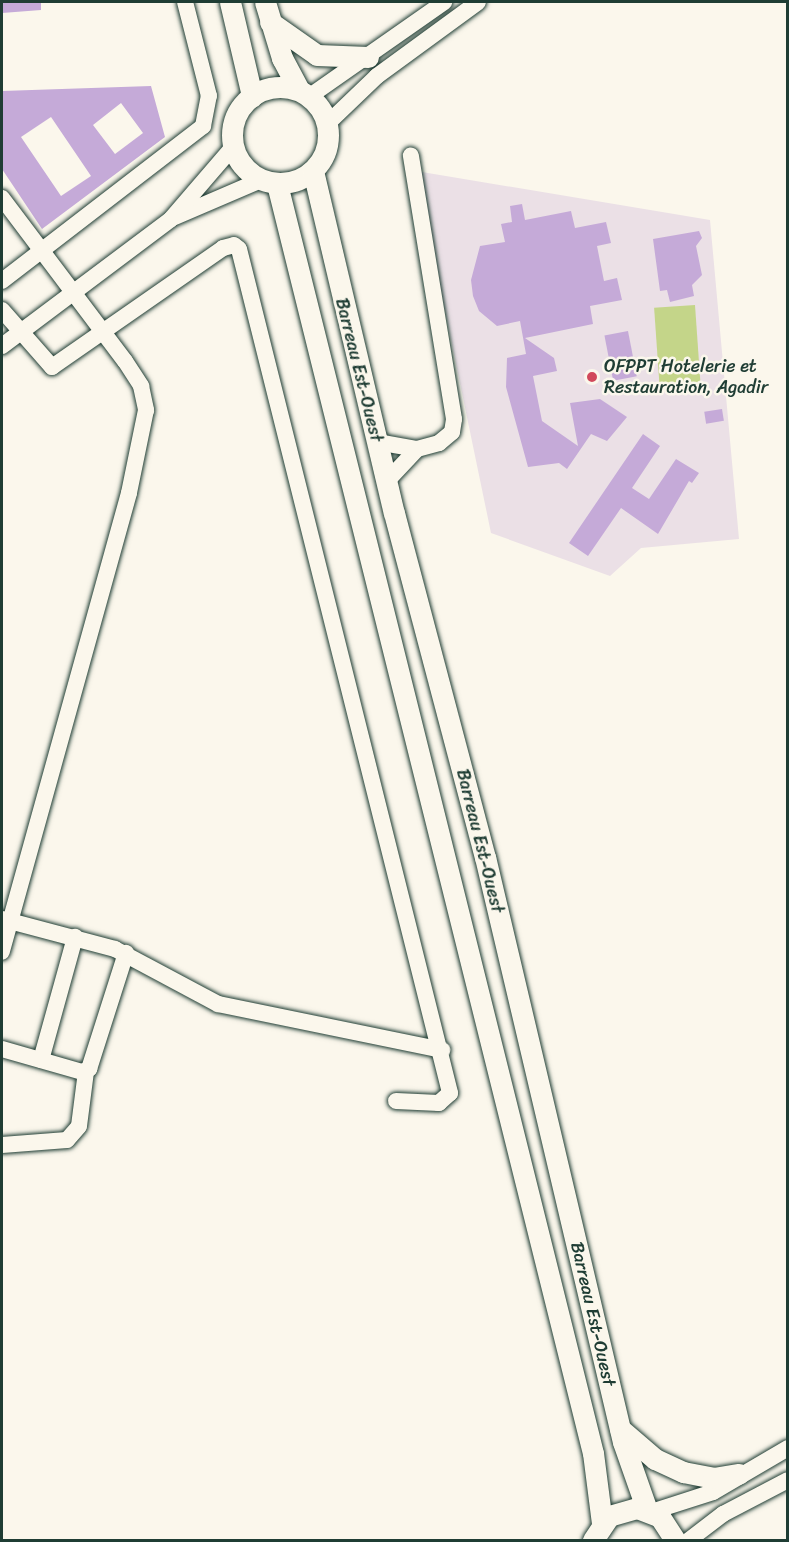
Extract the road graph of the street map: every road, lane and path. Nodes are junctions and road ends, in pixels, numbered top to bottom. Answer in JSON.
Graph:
{"nodes":[{"id":1,"x":185,"y":2,"type":"edge"},
{"id":2,"x":230,"y":2,"type":"edge"},
{"id":3,"x":444,"y":2,"type":"edge"},
{"id":4,"x":478,"y":2,"type":"edge"},
{"id":5,"x":268,"y":12,"type":"edge"},
{"id":6,"x":368,"y":57,"type":"junction"},
{"id":7,"x":304,"y":93,"type":"junction"},
{"id":8,"x":252,"y":96,"type":"junction"},
{"id":9,"x":327,"y":124,"type":"junction"},
{"id":10,"x":233,"y":147,"type":"junction"},
{"id":11,"x":411,"y":155,"type":"dead end"},
{"id":12,"x":314,"y":171,"type":"junction"},
{"id":13,"x":269,"y":182,"type":"junction"},
{"id":14,"x":3,"y":204,"type":"edge"},
{"id":15,"x":171,"y":219,"type":"junction"},
{"id":16,"x":39,"y":251,"type":"junction"},
{"id":17,"x":2,"y":281,"type":"edge"},
{"id":18,"x":72,"y":293,"type":"junction"},
{"id":19,"x":2,"y":310,"type":"edge"},
{"id":20,"x":19,"y":332,"type":"junction"},
{"id":21,"x":103,"y":332,"type":"junction"},
{"id":22,"x":2,"y":346,"type":"edge"},
{"id":23,"x":377,"y":442,"type":"junction"},
{"id":24,"x":417,"y":449,"type":"junction"},
{"id":25,"x":387,"y":481,"type":"junction"},
{"id":26,"x":6,"y":921,"type":"edge"},
{"id":27,"x":75,"y":937,"type":"junction"},
{"id":28,"x":2,"y":952,"type":"edge"},
{"id":29,"x":126,"y":953,"type":"junction"},
{"id":30,"x":2,"y":1049,"type":"edge"},
{"id":31,"x":441,"y":1050,"type":"junction"},
{"id":32,"x":40,"y":1060,"type":"junction"},
{"id":33,"x":86,"y":1071,"type":"junction"},
{"id":34,"x":396,"y":1101,"type":"dead end"},
{"id":35,"x":2,"y":1144,"type":"edge"},
{"id":36,"x":620,"y":1429,"type":"junction"},
{"id":37,"x":788,"y":1448,"type":"edge"},
{"id":38,"x":740,"y":1474,"type":"junction"},
{"id":39,"x":788,"y":1480,"type":"edge"},
{"id":40,"x":649,"y":1511,"type":"junction"},
{"id":41,"x":598,"y":1532,"type":"edge"},
{"id":42,"x":675,"y":1540,"type":"edge"},
{"id":43,"x":689,"y":1540,"type":"edge"}],
"edges":[{"from":1,"to":16,"type":"street"},
{"from":2,"to":8,"type":"main road"},
{"from":3,"to":6,"type":"street"},
{"from":4,"to":9,"type":"street"},
{"from":5,"to":6,"type":"main road"},
{"from":5,"to":7,"type":"main road"},
{"from":6,"to":7,"type":"street"},
{"from":7,"to":8,"type":"main road"},
{"from":7,"to":9,"type":"main road"},
{"from":8,"to":10,"type":"main road"},
{"from":9,"to":12,"type":"main road"},
{"from":10,"to":13,"type":"main road"},
{"from":10,"to":15,"type":"street"},
{"from":11,"to":24,"type":"street"},
{"from":12,"to":13,"type":"main road"},
{"from":12,"to":23,"type":"main road","name":"Barreau Est-Ouest"},
{"from":13,"to":15,"type":"street"},
{"from":13,"to":41,"type":"main road","name":"Barreau Est-Ouest"},
{"from":14,"to":16,"type":"street"},
{"from":15,"to":18,"type":"street"},
{"from":16,"to":17,"type":"street"},
{"from":16,"to":18,"type":"street"},
{"from":18,"to":20,"type":"street"},
{"from":18,"to":21,"type":"street"},
{"from":19,"to":20,"type":"street"},
{"from":20,"to":21,"type":"street"},
{"from":20,"to":22,"type":"street"},
{"from":21,"to":26,"type":"street"},
{"from":21,"to":31,"type":"street"},
{"from":23,"to":24,"type":"street"},
{"from":23,"to":25,"type":"main road","name":"Barreau Est-Ouest"},
{"from":24,"to":25,"type":"street"},
{"from":25,"to":36,"type":"main road","name":"Barreau Est-Ouest"},
{"from":26,"to":27,"type":"street"},
{"from":26,"to":28,"type":"street"},
{"from":27,"to":29,"type":"street"},
{"from":27,"to":32,"type":"street"},
{"from":29,"to":31,"type":"street"},
{"from":29,"to":33,"type":"street"},
{"from":30,"to":32,"type":"street"},
{"from":31,"to":34,"type":"street"},
{"from":32,"to":33,"type":"street"},
{"from":33,"to":35,"type":"street"},
{"from":36,"to":38,"type":"main road"},
{"from":36,"to":40,"type":"main road","name":"Barreau Est-Ouest"},
{"from":37,"to":38,"type":"street"},
{"from":38,"to":40,"type":"street"},
{"from":39,"to":43,"type":"street"},
{"from":40,"to":41,"type":"main road"},
{"from":40,"to":42,"type":"main road"}]}
